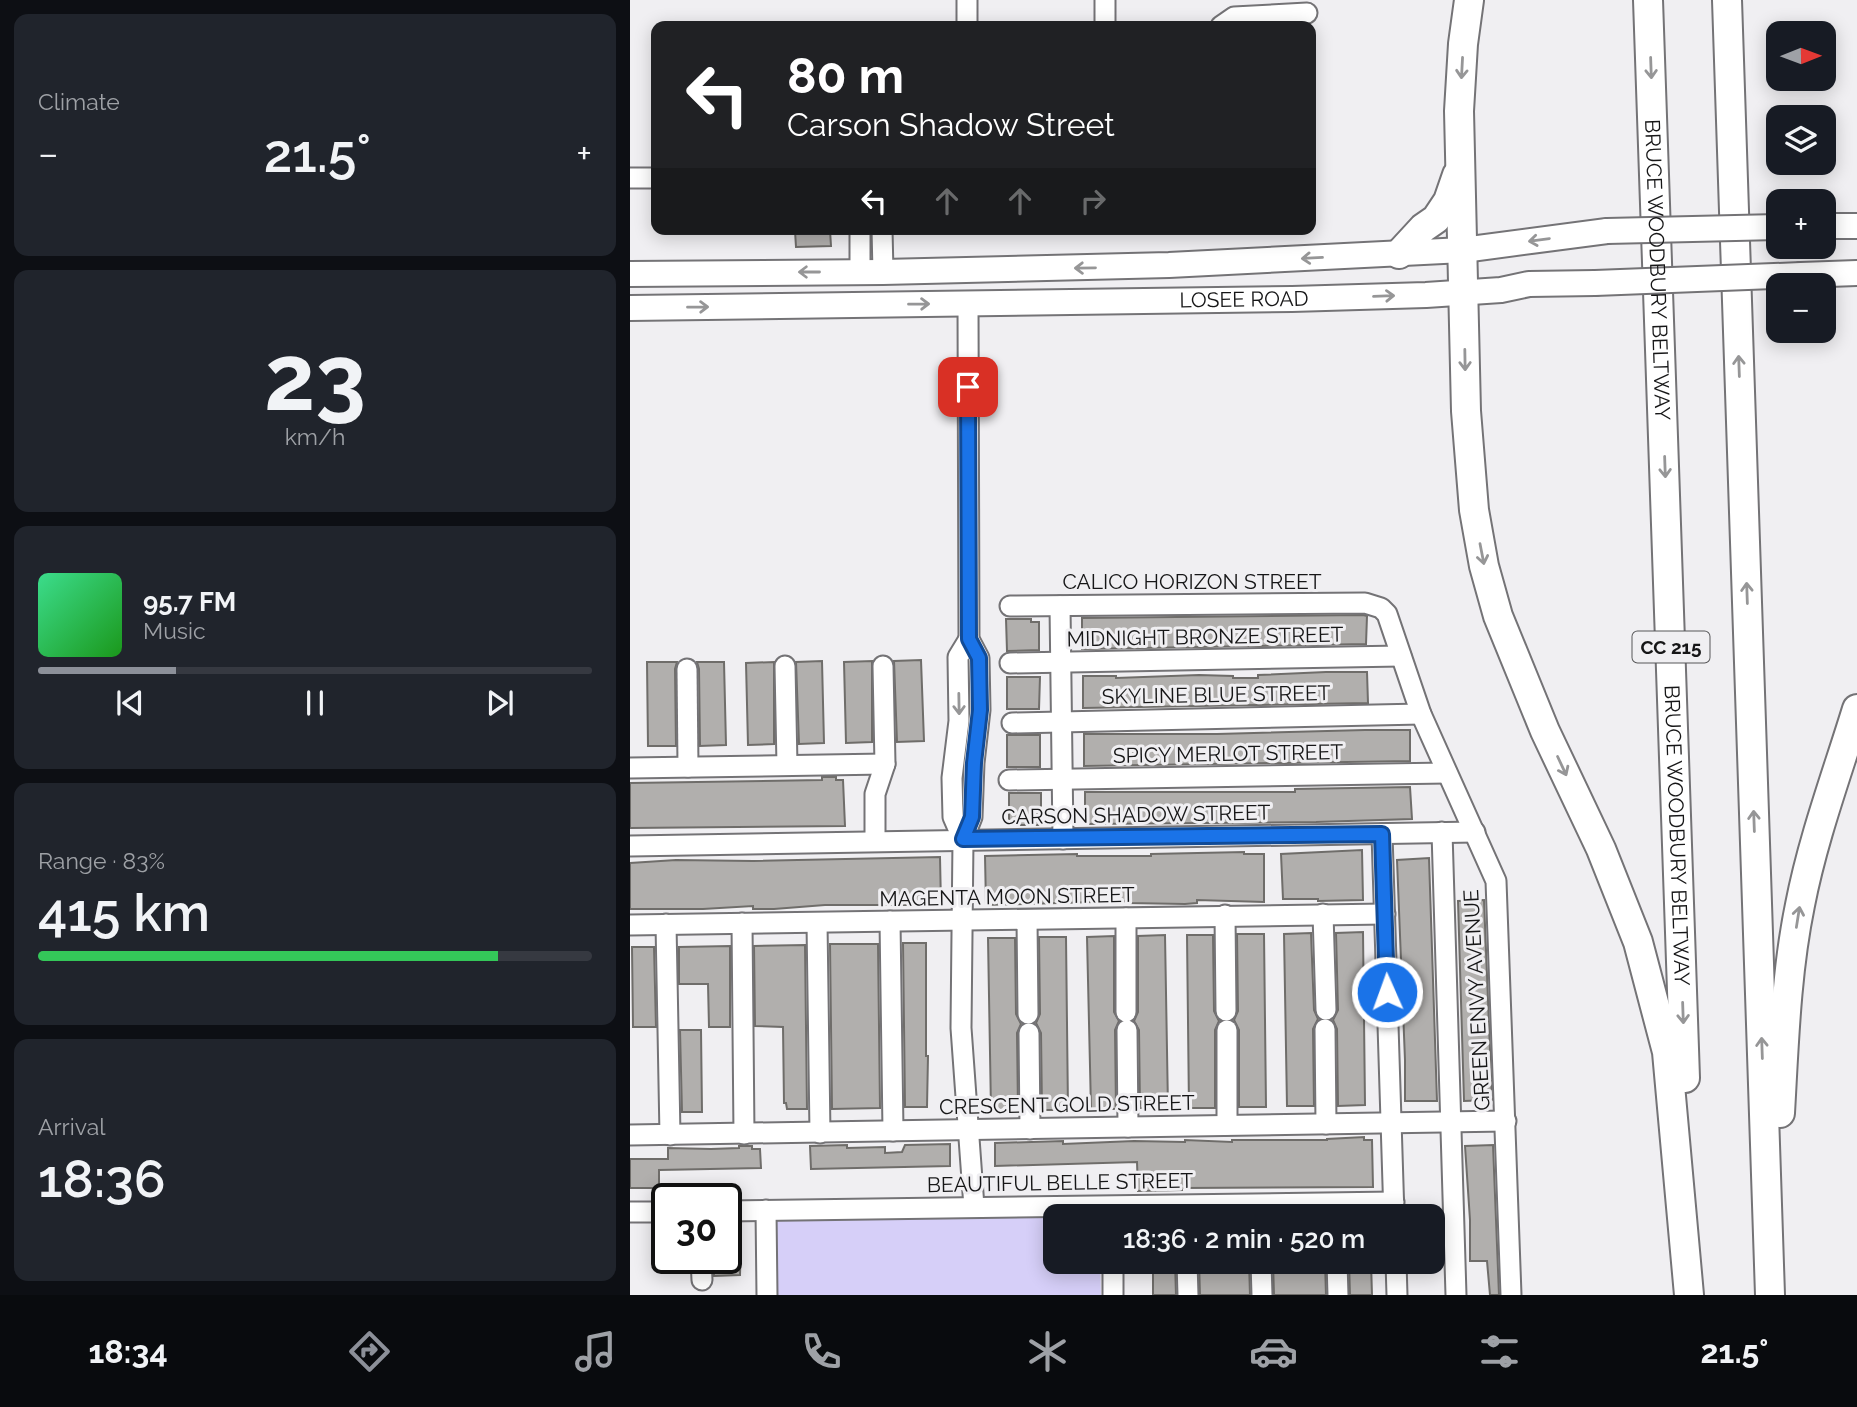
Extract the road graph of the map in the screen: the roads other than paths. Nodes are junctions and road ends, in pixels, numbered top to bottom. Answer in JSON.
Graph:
{"nodes":[{"id":1,"x":967,"y":0,"type":"edge"},
{"id":2,"x":1105,"y":0,"type":"edge"},
{"id":3,"x":1469,"y":0,"type":"edge"},
{"id":4,"x":1648,"y":0,"type":"edge"},
{"id":5,"x":1727,"y":0,"type":"edge"},
{"id":6,"x":1307,"y":13,"type":"edge"},
{"id":7,"x":967,"y":21,"type":"edge"},
{"id":8,"x":1105,"y":21,"type":"edge"},
{"id":9,"x":1228,"y":21,"type":"edge"},
{"id":10,"x":1461,"y":166,"type":"junction"},
{"id":11,"x":630,"y":178,"type":"edge"},
{"id":12,"x":651,"y":178,"type":"edge"},
{"id":13,"x":1836,"y":226,"type":"edge"},
{"id":14,"x":1857,"y":226,"type":"edge"},
{"id":15,"x":1766,"y":228,"type":"edge"},
{"id":16,"x":862,"y":235,"type":"edge"},
{"id":17,"x":881,"y":235,"type":"edge"},
{"id":18,"x":1463,"y":250,"type":"junction"},
{"id":19,"x":1399,"y":254,"type":"junction"},
{"id":20,"x":872,"y":272,"type":"junction"},
{"id":21,"x":1857,"y":273,"type":"edge"},
{"id":22,"x":630,"y":274,"type":"edge"},
{"id":23,"x":1464,"y":292,"type":"junction"},
{"id":24,"x":968,"y":303,"type":"junction"},
{"id":25,"x":763,"y":306,"type":"junction"},
{"id":26,"x":630,"y":308,"type":"edge"},
{"id":27,"x":1010,"y":606,"type":"dead end"},
{"id":28,"x":1060,"y":606,"type":"junction"},
{"id":29,"x":1375,"y":606,"type":"joint"},
{"id":30,"x":1401,"y":656,"type":"junction"},
{"id":31,"x":1010,"y":663,"type":"dead end"},
{"id":32,"x":1061,"y":663,"type":"junction"},
{"id":33,"x":785,"y":666,"type":"dead end"},
{"id":34,"x":883,"y":666,"type":"dead end"},
{"id":35,"x":687,"y":669,"type":"dead end"},
{"id":36,"x":1857,"y":709,"type":"edge"},
{"id":37,"x":1421,"y":715,"type":"junction"},
{"id":38,"x":1062,"y":721,"type":"junction"},
{"id":39,"x":1012,"y":723,"type":"dead end"},
{"id":40,"x":787,"y":765,"type":"junction"},
{"id":41,"x":885,"y":765,"type":"junction"},
{"id":42,"x":688,"y":766,"type":"junction"},
{"id":43,"x":630,"y":768,"type":"edge"},
{"id":44,"x":1447,"y":773,"type":"junction"},
{"id":45,"x":1062,"y":779,"type":"junction"},
{"id":46,"x":1009,"y":780,"type":"dead end"},
{"id":47,"x":1442,"y":832,"type":"junction"},
{"id":48,"x":1475,"y":832,"type":"junction"},
{"id":49,"x":1382,"y":834,"type":"junction"},
{"id":50,"x":963,"y":839,"type":"junction"},
{"id":51,"x":1063,"y":839,"type":"junction"},
{"id":52,"x":875,"y":841,"type":"junction"},
{"id":53,"x":630,"y":846,"type":"edge"},
{"id":54,"x":1323,"y":914,"type":"junction"},
{"id":55,"x":1385,"y":914,"type":"junction"},
{"id":56,"x":1225,"y":915,"type":"junction"},
{"id":57,"x":1126,"y":918,"type":"junction"},
{"id":58,"x":964,"y":919,"type":"junction"},
{"id":59,"x":1027,"y":920,"type":"junction"},
{"id":60,"x":890,"y":921,"type":"junction"},
{"id":61,"x":742,"y":923,"type":"junction"},
{"id":62,"x":817,"y":923,"type":"junction"},
{"id":63,"x":666,"y":924,"type":"junction"},
{"id":64,"x":630,"y":925,"type":"edge"},
{"id":65,"x":1326,"y":1010,"type":"dead end"},
{"id":66,"x":1325,"y":1030,"type":"dead end"},
{"id":67,"x":1506,"y":1121,"type":"junction"},
{"id":68,"x":1391,"y":1122,"type":"junction"},
{"id":69,"x":1450,"y":1123,"type":"junction"},
{"id":70,"x":1326,"y":1124,"type":"junction"},
{"id":71,"x":1227,"y":1125,"type":"junction"},
{"id":72,"x":1128,"y":1127,"type":"junction"},
{"id":73,"x":1030,"y":1129,"type":"junction"},
{"id":74,"x":970,"y":1130,"type":"junction"},
{"id":75,"x":893,"y":1131,"type":"junction"},
{"id":76,"x":820,"y":1133,"type":"junction"},
{"id":77,"x":744,"y":1134,"type":"junction"},
{"id":78,"x":630,"y":1135,"type":"edge"},
{"id":79,"x":670,"y":1135,"type":"junction"},
{"id":80,"x":1394,"y":1204,"type":"edge"},
{"id":81,"x":974,"y":1207,"type":"junction"},
{"id":82,"x":1043,"y":1209,"type":"edge"},
{"id":83,"x":766,"y":1210,"type":"junction"},
{"id":84,"x":742,"y":1211,"type":"edge"},
{"id":85,"x":630,"y":1212,"type":"edge"},
{"id":86,"x":651,"y":1212,"type":"edge"},
{"id":87,"x":702,"y":1274,"type":"edge"},
{"id":88,"x":1113,"y":1274,"type":"edge"},
{"id":89,"x":1187,"y":1274,"type":"edge"},
{"id":90,"x":1262,"y":1274,"type":"edge"},
{"id":91,"x":1337,"y":1274,"type":"edge"},
{"id":92,"x":1396,"y":1274,"type":"edge"},
{"id":93,"x":702,"y":1280,"type":"dead end"},
{"id":94,"x":1770,"y":1291,"type":"edge"},
{"id":95,"x":767,"y":1295,"type":"edge"},
{"id":96,"x":1113,"y":1295,"type":"edge"},
{"id":97,"x":1188,"y":1295,"type":"edge"},
{"id":98,"x":1262,"y":1295,"type":"edge"},
{"id":99,"x":1338,"y":1295,"type":"edge"},
{"id":100,"x":1397,"y":1295,"type":"edge"},
{"id":101,"x":1456,"y":1295,"type":"edge"},
{"id":102,"x":1511,"y":1295,"type":"edge"},
{"id":103,"x":1691,"y":1295,"type":"edge"}],
"edges":[{"from":1,"to":7,"type":"street"},
{"from":2,"to":8,"type":"street"},
{"from":3,"to":10,"type":"highway","one_way":true},
{"from":4,"to":103,"type":"highway","name":"BRUCE WOODBURY BELTWAY","number":"CC 215","one_way":true},
{"from":94,"to":5,"type":"highway","one_way":true},
{"from":6,"to":9,"type":"street"},
{"from":10,"to":18,"type":"highway"},
{"from":10,"to":19,"type":"highway"},
{"from":11,"to":12,"type":"street"},
{"from":13,"to":14,"type":"main road"},
{"from":15,"to":18,"type":"main road","name":"LOSEE ROAD","one_way":true,"bridge":true},
{"from":16,"to":20,"type":"street"},
{"from":17,"to":20,"type":"street"},
{"from":18,"to":19,"type":"main road","name":"LOSEE ROAD"},
{"from":18,"to":23,"type":"highway"},
{"from":19,"to":20,"type":"main road","name":"LOSEE ROAD","one_way":true},
{"from":20,"to":22,"type":"main road","name":"LOSEE ROAD","one_way":true},
{"from":20,"to":25,"type":"main road"},
{"from":21,"to":23,"type":"main road","name":"LOSEE ROAD","bridge":true},
{"from":24,"to":23,"type":"main road","name":"LOSEE ROAD","one_way":true},
{"from":23,"to":103,"type":"highway","one_way":true},
{"from":25,"to":24,"type":"main road","name":"LOSEE ROAD","one_way":true},
{"from":24,"to":50,"type":"street"},
{"from":26,"to":25,"type":"main road","name":"LOSEE ROAD","one_way":true},
{"from":27,"to":28,"type":"street","name":"CALICO HORIZON STREET"},
{"from":28,"to":29,"type":"street","name":"CALICO HORIZON STREET"},
{"from":28,"to":32,"type":"street"},
{"from":29,"to":30,"type":"street","name":"GREEN ENVY AVENUE"},
{"from":30,"to":32,"type":"street","name":"MIDNIGHT BRONZE STREET"},
{"from":30,"to":37,"type":"street","name":"GREEN ENVY AVENUE"},
{"from":31,"to":32,"type":"street","name":"MIDNIGHT BRONZE STREET"},
{"from":32,"to":38,"type":"street"},
{"from":33,"to":40,"type":"street"},
{"from":34,"to":41,"type":"street"},
{"from":35,"to":42,"type":"street"},
{"from":94,"to":36,"type":"highway","one_way":true},
{"from":37,"to":38,"type":"street","name":"SKYLINE BLUE STREET"},
{"from":37,"to":44,"type":"street","name":"GREEN ENVY AVENUE"},
{"from":38,"to":39,"type":"street","name":"SKYLINE BLUE STREET"},
{"from":38,"to":45,"type":"street"},
{"from":40,"to":41,"type":"street"},
{"from":40,"to":42,"type":"street"},
{"from":41,"to":52,"type":"street"},
{"from":42,"to":43,"type":"street"},
{"from":44,"to":45,"type":"street","name":"SPICY MERLOT STREET"},
{"from":44,"to":48,"type":"street","name":"GREEN ENVY AVENUE"},
{"from":45,"to":46,"type":"street","name":"SPICY MERLOT STREET"},
{"from":45,"to":51,"type":"street"},
{"from":47,"to":48,"type":"street","name":"CARSON SHADOW STREET"},
{"from":47,"to":49,"type":"street","name":"CARSON SHADOW STREET"},
{"from":47,"to":69,"type":"street"},
{"from":48,"to":67,"type":"street","name":"GREEN ENVY AVENUE"},
{"from":49,"to":51,"type":"street","name":"CARSON SHADOW STREET"},
{"from":49,"to":55,"type":"street"},
{"from":50,"to":51,"type":"street","name":"CARSON SHADOW STREET"},
{"from":50,"to":52,"type":"street","name":"CARSON SHADOW STREET"},
{"from":50,"to":58,"type":"street"},
{"from":52,"to":53,"type":"street","name":"CARSON SHADOW STREET"},
{"from":54,"to":55,"type":"street","name":"MAGENTA MOON STREET"},
{"from":54,"to":56,"type":"street","name":"MAGENTA MOON STREET"},
{"from":54,"to":65,"type":"street"},
{"from":55,"to":68,"type":"street"},
{"from":56,"to":57,"type":"street","name":"MAGENTA MOON STREET"},
{"from":56,"to":71,"type":"street"},
{"from":57,"to":59,"type":"street","name":"MAGENTA MOON STREET"},
{"from":57,"to":72,"type":"street"},
{"from":58,"to":59,"type":"street","name":"MAGENTA MOON STREET"},
{"from":58,"to":60,"type":"street","name":"MAGENTA MOON STREET"},
{"from":58,"to":74,"type":"street"},
{"from":59,"to":73,"type":"street"},
{"from":60,"to":62,"type":"street","name":"MAGENTA MOON STREET"},
{"from":60,"to":75,"type":"street"},
{"from":61,"to":62,"type":"street","name":"MAGENTA MOON STREET"},
{"from":61,"to":63,"type":"street","name":"MAGENTA MOON STREET"},
{"from":61,"to":77,"type":"street"},
{"from":62,"to":76,"type":"street"},
{"from":63,"to":64,"type":"street","name":"MAGENTA MOON STREET"},
{"from":63,"to":79,"type":"street"},
{"from":66,"to":70,"type":"street"},
{"from":67,"to":69,"type":"street","name":"CRESCENT GOLD STREET"},
{"from":67,"to":102,"type":"street","name":"GREEN ENVY AVENUE"},
{"from":68,"to":69,"type":"street","name":"CRESCENT GOLD STREET"},
{"from":68,"to":70,"type":"street","name":"CRESCENT GOLD STREET"},
{"from":68,"to":80,"type":"street"},
{"from":69,"to":101,"type":"street"},
{"from":70,"to":71,"type":"street","name":"CRESCENT GOLD STREET"},
{"from":71,"to":72,"type":"street","name":"CRESCENT GOLD STREET"},
{"from":72,"to":73,"type":"street","name":"CRESCENT GOLD STREET"},
{"from":73,"to":74,"type":"street","name":"CRESCENT GOLD STREET"},
{"from":74,"to":75,"type":"street","name":"CRESCENT GOLD STREET"},
{"from":74,"to":81,"type":"street"},
{"from":75,"to":76,"type":"street","name":"CRESCENT GOLD STREET"},
{"from":76,"to":77,"type":"street","name":"CRESCENT GOLD STREET"},
{"from":77,"to":79,"type":"street","name":"CRESCENT GOLD STREET"},
{"from":78,"to":79,"type":"street","name":"CRESCENT GOLD STREET"},
{"from":81,"to":82,"type":"street","name":"BEAUTIFUL BELLE STREET"},
{"from":81,"to":83,"type":"street","name":"BEAUTIFUL BELLE STREET"},
{"from":83,"to":84,"type":"street","name":"BEAUTIFUL BELLE STREET"},
{"from":83,"to":95,"type":"street"},
{"from":85,"to":86,"type":"street"},
{"from":87,"to":93,"type":"street"},
{"from":88,"to":96,"type":"street"},
{"from":89,"to":97,"type":"street"},
{"from":90,"to":98,"type":"street"},
{"from":91,"to":99,"type":"street"},
{"from":92,"to":100,"type":"street"}]}
